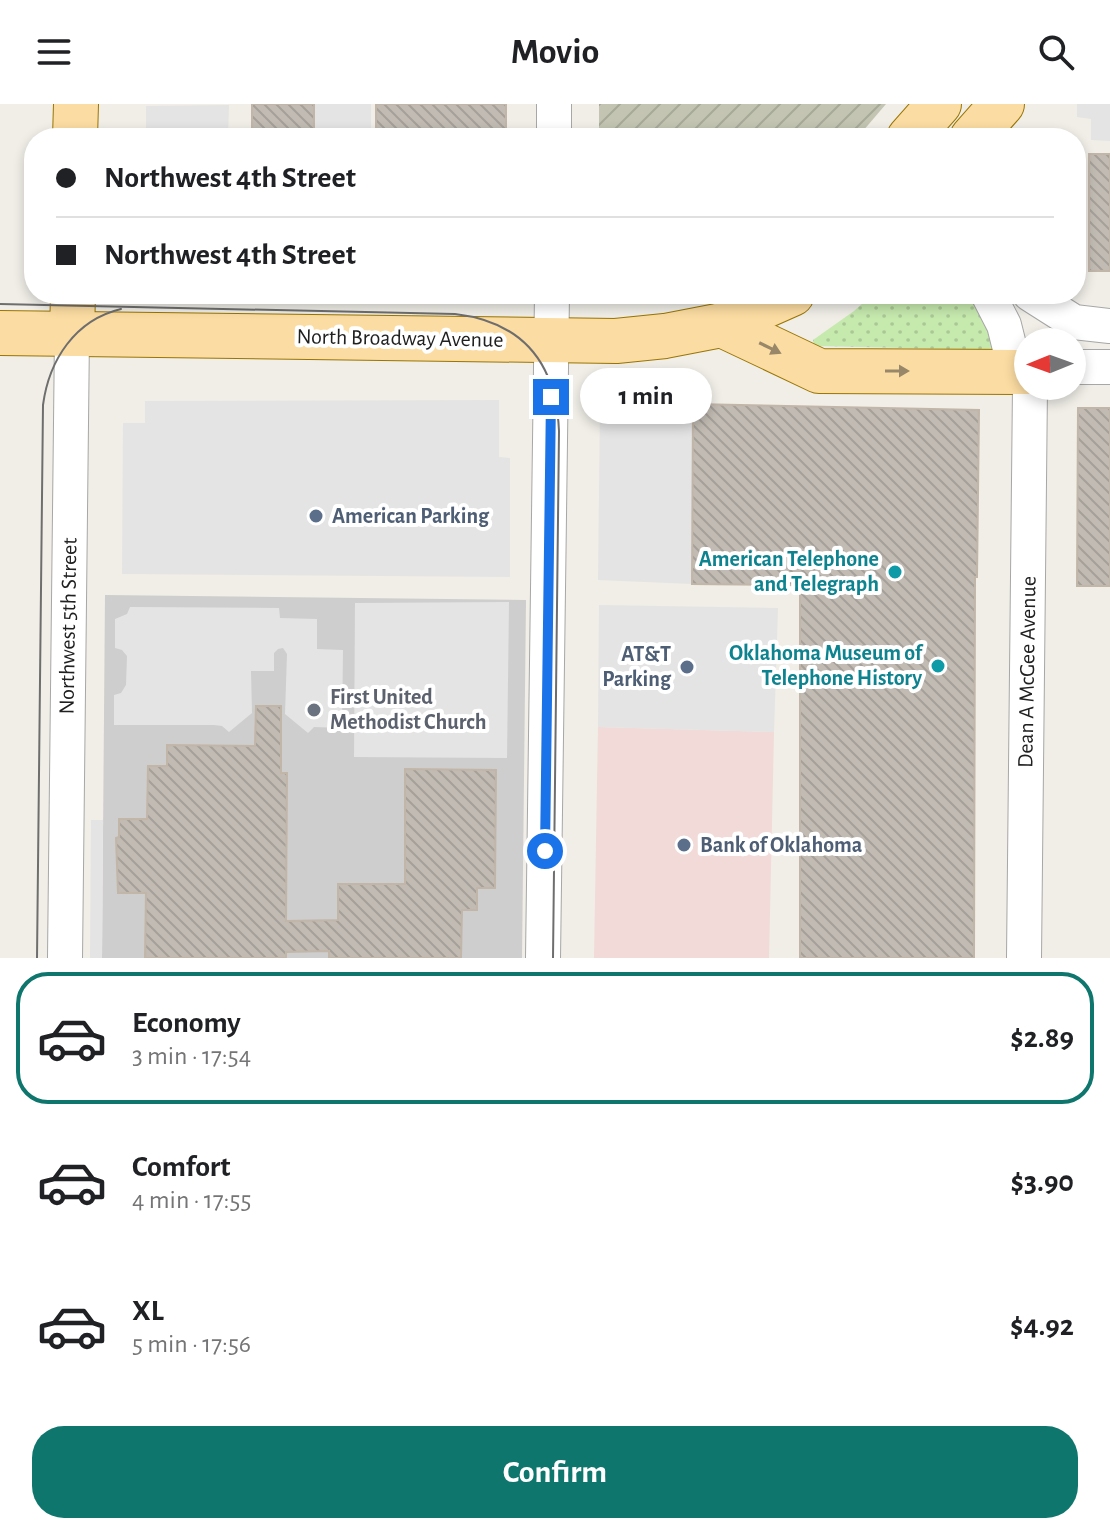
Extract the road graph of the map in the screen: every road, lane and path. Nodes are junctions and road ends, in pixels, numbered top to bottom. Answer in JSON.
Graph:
{"nodes":[{"id":1,"x":76,"y":104,"type":"edge"},
{"id":2,"x":554,"y":104,"type":"edge"},
{"id":3,"x":939,"y":104,"type":"edge"},
{"id":4,"x":1002,"y":104,"type":"edge"},
{"id":5,"x":75,"y":128,"type":"edge"},
{"id":6,"x":554,"y":128,"type":"edge"},
{"id":7,"x":918,"y":128,"type":"edge"},
{"id":8,"x":981,"y":128,"type":"edge"},
{"id":9,"x":552,"y":304,"type":"edge"},
{"id":10,"x":769,"y":304,"type":"edge"},
{"id":11,"x":993,"y":304,"type":"edge"},
{"id":12,"x":1018,"y":304,"type":"edge"},
{"id":13,"x":1046,"y":304,"type":"edge"},
{"id":14,"x":73,"y":314,"type":"edge"},
{"id":15,"x":722,"y":325,"type":"junction"},
{"id":16,"x":1110,"y":326,"type":"edge"},
{"id":17,"x":1027,"y":328,"type":"edge"},
{"id":18,"x":0,"y":333,"type":"edge"},
{"id":19,"x":552,"y":341,"type":"junction"},
{"id":20,"x":1014,"y":354,"type":"edge"},
{"id":21,"x":1086,"y":367,"type":"edge"},
{"id":22,"x":1110,"y":367,"type":"edge"},
{"id":23,"x":1014,"y":370,"type":"edge"},
{"id":24,"x":1030,"y":400,"type":"edge"},
{"id":25,"x":65,"y":958,"type":"edge"},
{"id":26,"x":543,"y":958,"type":"edge"},
{"id":27,"x":1024,"y":958,"type":"edge"}],
"edges":[{"from":1,"to":5,"type":"main road"},
{"from":2,"to":6,"type":"street"},
{"from":3,"to":7,"type":"main road"},
{"from":4,"to":8,"type":"main road"},
{"from":9,"to":19,"type":"street"},
{"from":10,"to":15,"type":"main road","name":"North Broadway Avenue"},
{"from":11,"to":20,"type":"street"},
{"from":12,"to":17,"type":"street"},
{"from":13,"to":16,"type":"street"},
{"from":14,"to":18,"type":"main road","name":"North Broadway Avenue"},
{"from":14,"to":19,"type":"main road","name":"North Broadway Avenue"},
{"from":14,"to":25,"type":"street","name":"Northwest 5th Street"},
{"from":15,"to":19,"type":"main road","name":"North Broadway Avenue"},
{"from":15,"to":23,"type":"main road","one_way":true},
{"from":19,"to":26,"type":"street"},
{"from":21,"to":22,"type":"street"},
{"from":24,"to":27,"type":"street","name":"Dean A McGee Avenue"}]}
